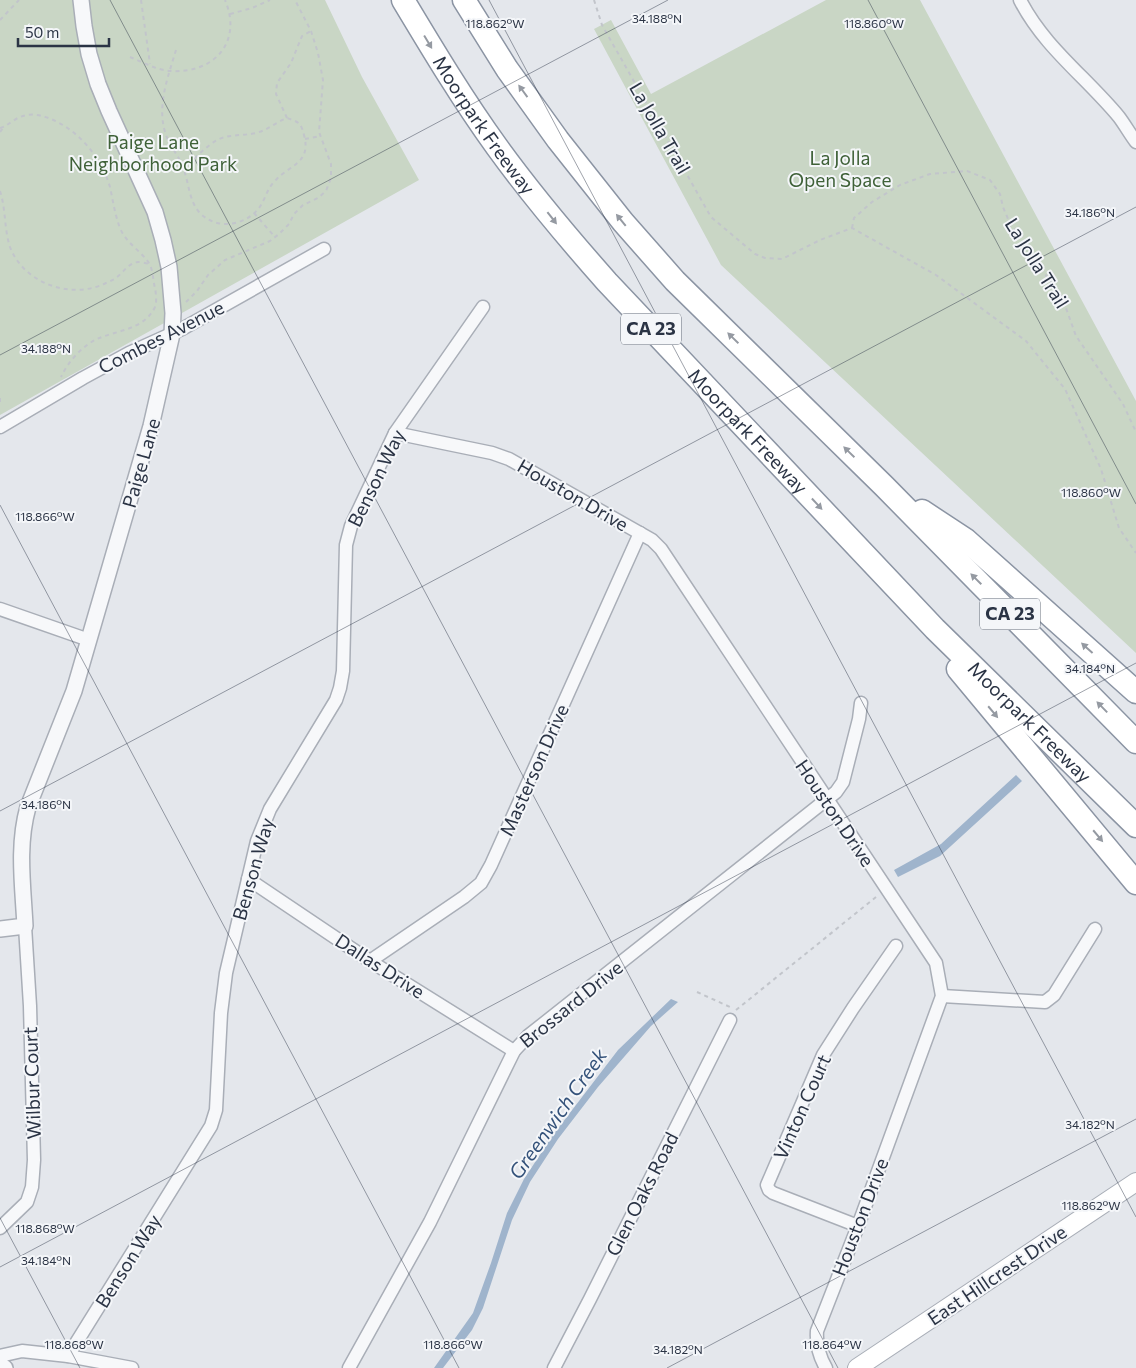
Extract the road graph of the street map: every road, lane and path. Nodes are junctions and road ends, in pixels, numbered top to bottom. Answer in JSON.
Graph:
{"nodes":[{"id":1,"x":18,"y":0,"type":"edge"},
{"id":2,"x":81,"y":0,"type":"edge"},
{"id":3,"x":141,"y":0,"type":"edge"},
{"id":4,"x":225,"y":0,"type":"edge"},
{"id":5,"x":270,"y":0,"type":"edge"},
{"id":6,"x":295,"y":0,"type":"edge"},
{"id":7,"x":403,"y":0,"type":"edge"},
{"id":8,"x":464,"y":0,"type":"edge"},
{"id":9,"x":594,"y":0,"type":"edge"},
{"id":10,"x":1020,"y":0,"type":"edge"},
{"id":11,"x":229,"y":14,"type":"junction"},
{"id":12,"x":0,"y":20,"type":"edge"},
{"id":13,"x":310,"y":31,"type":"junction"},
{"id":14,"x":176,"y":50,"type":"dead end"},
{"id":15,"x":130,"y":57,"type":"dead end"},
{"id":16,"x":150,"y":64,"type":"junction"},
{"id":17,"x":170,"y":71,"type":"junction"},
{"id":18,"x":287,"y":118,"type":"junction"},
{"id":19,"x":2,"y":128,"type":"edge"},
{"id":20,"x":0,"y":132,"type":"edge"},
{"id":21,"x":321,"y":136,"type":"junction"},
{"id":22,"x":306,"y":139,"type":"junction"},
{"id":23,"x":1136,"y":142,"type":"edge"},
{"id":24,"x":183,"y":168,"type":"junction"},
{"id":25,"x":0,"y":191,"type":"edge"},
{"id":26,"x":254,"y":213,"type":"junction"},
{"id":27,"x":852,"y":228,"type":"junction"},
{"id":28,"x":275,"y":237,"type":"junction"},
{"id":29,"x":324,"y":249,"type":"dead end"},
{"id":30,"x":150,"y":264,"type":"junction"},
{"id":31,"x":172,"y":306,"type":"junction"},
{"id":32,"x":483,"y":307,"type":"dead end"},
{"id":33,"x":172,"y":334,"type":"junction"},
{"id":34,"x":59,"y":380,"type":"dead end"},
{"id":35,"x":0,"y":398,"type":"edge"},
{"id":36,"x":0,"y":406,"type":"edge"},
{"id":37,"x":0,"y":427,"type":"edge"},
{"id":38,"x":1136,"y":432,"type":"edge"},
{"id":39,"x":395,"y":433,"type":"junction"},
{"id":40,"x":884,"y":486,"type":"junction"},
{"id":41,"x":640,"y":533,"type":"junction"},
{"id":42,"x":1136,"y":553,"type":"edge"},
{"id":43,"x":0,"y":609,"type":"edge"},
{"id":44,"x":935,"y":629,"type":"junction"},
{"id":45,"x":89,"y":640,"type":"junction"},
{"id":46,"x":1136,"y":692,"type":"edge"},
{"id":47,"x":861,"y":704,"type":"dead end"},
{"id":48,"x":1136,"y":742,"type":"edge"},
{"id":49,"x":826,"y":800,"type":"junction"},
{"id":50,"x":1136,"y":826,"type":"edge"},
{"id":51,"x":248,"y":879,"type":"junction"},
{"id":52,"x":1136,"y":883,"type":"edge"},
{"id":53,"x":886,"y":889,"type":"junction"},
{"id":54,"x":25,"y":926,"type":"junction"},
{"id":55,"x":0,"y":929,"type":"edge"},
{"id":56,"x":1095,"y":929,"type":"dead end"},
{"id":57,"x":896,"y":946,"type":"dead end"},
{"id":58,"x":370,"y":961,"type":"junction"},
{"id":59,"x":697,"y":992,"type":"dead end"},
{"id":60,"x":942,"y":996,"type":"junction"},
{"id":61,"x":737,"y":1008,"type":"junction"},
{"id":62,"x":731,"y":1018,"type":"joint"},
{"id":63,"x":514,"y":1051,"type":"junction"},
{"id":64,"x":1136,"y":1182,"type":"edge"},
{"id":65,"x":858,"y":1226,"type":"junction"},
{"id":66,"x":0,"y":1228,"type":"edge"},
{"id":67,"x":0,"y":1356,"type":"edge"},
{"id":68,"x":68,"y":1356,"type":"junction"},
{"id":69,"x":0,"y":1364,"type":"edge"},
{"id":70,"x":5,"y":1368,"type":"edge"},
{"id":71,"x":132,"y":1368,"type":"edge"},
{"id":72,"x":349,"y":1368,"type":"edge"},
{"id":73,"x":554,"y":1368,"type":"edge"},
{"id":74,"x":826,"y":1368,"type":"edge"},
{"id":75,"x":857,"y":1368,"type":"edge"}],
"edges":[{"from":1,"to":12,"type":"path"},
{"from":2,"to":31,"type":"street","name":"Paige Lane"},
{"from":3,"to":16,"type":"path"},
{"from":4,"to":11,"type":"path"},
{"from":5,"to":11,"type":"path"},
{"from":6,"to":13,"type":"path"},
{"from":7,"to":44,"type":"highway","name":"Moorpark Freeway","number":"CA 23","one_way":true},
{"from":40,"to":8,"type":"highway","number":"CA 23","one_way":true},
{"from":9,"to":27,"type":"path","name":"La Jolla Trail"},
{"from":10,"to":23,"type":"street"},
{"from":11,"to":17,"type":"path"},
{"from":13,"to":18,"type":"path"},
{"from":13,"to":21,"type":"path"},
{"from":14,"to":17,"type":"path"},
{"from":15,"to":16,"type":"path"},
{"from":16,"to":17,"type":"path"},
{"from":17,"to":24,"type":"path"},
{"from":18,"to":22,"type":"path"},
{"from":18,"to":24,"type":"path"},
{"from":19,"to":20,"type":"path"},
{"from":19,"to":30,"type":"path"},
{"from":21,"to":22,"type":"path"},
{"from":21,"to":28,"type":"path"},
{"from":22,"to":26,"type":"path"},
{"from":24,"to":26,"type":"path"},
{"from":25,"to":30,"type":"path"},
{"from":26,"to":28,"type":"path"},
{"from":27,"to":38,"type":"path","name":"La Jolla Trail"},
{"from":27,"to":42,"type":"path"},
{"from":28,"to":31,"type":"path"},
{"from":29,"to":33,"type":"street","name":"Combes Avenue"},
{"from":30,"to":34,"type":"path"},
{"from":31,"to":33,"type":"street","name":"Paige Lane"},
{"from":32,"to":39,"type":"street","name":"Benson Way"},
{"from":33,"to":37,"type":"street","name":"Combes Avenue"},
{"from":33,"to":45,"type":"street","name":"Paige Lane"},
{"from":35,"to":36,"type":"path"},
{"from":39,"to":41,"type":"street","name":"Houston Drive"},
{"from":39,"to":51,"type":"street","name":"Benson Way"},
{"from":46,"to":40,"type":"highway","one_way":true},
{"from":48,"to":40,"type":"highway","number":"CA 23","one_way":true},
{"from":41,"to":49,"type":"street","name":"Houston Drive"},
{"from":41,"to":58,"type":"street","name":"Masterson Drive"},
{"from":43,"to":45,"type":"street"},
{"from":44,"to":50,"type":"highway","name":"Moorpark Freeway","number":"CA 23"},
{"from":44,"to":52,"type":"highway","one_way":true},
{"from":45,"to":54,"type":"street","name":"Paige Lane"},
{"from":47,"to":49,"type":"street","name":"Brossard Drive"},
{"from":49,"to":53,"type":"street","name":"Houston Drive"},
{"from":49,"to":63,"type":"street","name":"Brossard Drive"},
{"from":51,"to":58,"type":"street","name":"Dallas Drive"},
{"from":51,"to":68,"type":"street","name":"Benson Way"},
{"from":53,"to":60,"type":"street","name":"Houston Drive"},
{"from":53,"to":61,"type":"path"},
{"from":54,"to":55,"type":"street"},
{"from":54,"to":66,"type":"street","name":"Wilbur Court"},
{"from":56,"to":60,"type":"street"},
{"from":57,"to":65,"type":"street","name":"Vinton Court"},
{"from":58,"to":63,"type":"street","name":"Dallas Drive"},
{"from":59,"to":61,"type":"path"},
{"from":60,"to":65,"type":"street","name":"Houston Drive"},
{"from":61,"to":62,"type":"path"},
{"from":62,"to":73,"type":"street","name":"Glen Oaks Road"},
{"from":63,"to":72,"type":"street","name":"Brossard Drive"},
{"from":64,"to":75,"type":"main road","name":"East Hillcrest Drive"},
{"from":65,"to":74,"type":"street","name":"Houston Drive"},
{"from":67,"to":68,"type":"street"},
{"from":68,"to":71,"type":"street"},
{"from":69,"to":70,"type":"street"}]}
